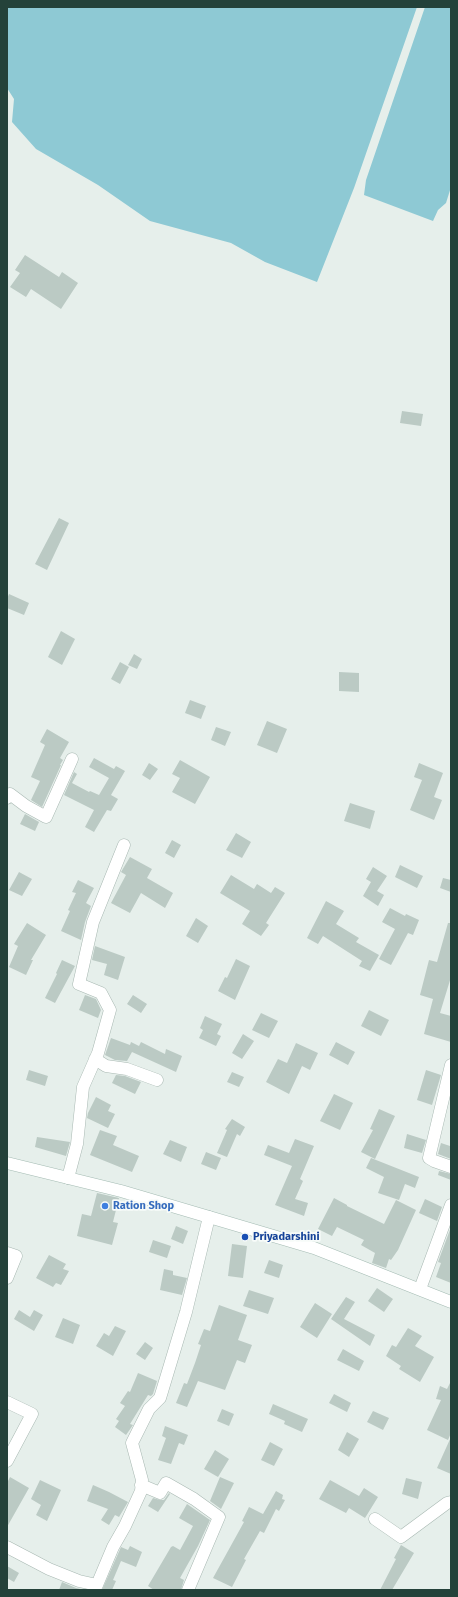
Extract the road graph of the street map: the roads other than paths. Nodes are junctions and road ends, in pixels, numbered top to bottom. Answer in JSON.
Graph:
{"nodes":[{"id":1,"x":72,"y":759,"type":"dead end"},
{"id":2,"x":7,"y":798,"type":"edge"},
{"id":3,"x":124,"y":845,"type":"dead end"},
{"id":4,"x":95,"y":1059,"type":"junction"},
{"id":5,"x":451,"y":1065,"type":"edge"},
{"id":6,"x":158,"y":1080,"type":"dead end"},
{"id":7,"x":7,"y":1163,"type":"edge"},
{"id":8,"x":451,"y":1166,"type":"edge"},
{"id":9,"x":68,"y":1178,"type":"junction"},
{"id":10,"x":451,"y":1205,"type":"edge"},
{"id":11,"x":210,"y":1217,"type":"junction"},
{"id":12,"x":7,"y":1253,"type":"edge"},
{"id":13,"x":7,"y":1278,"type":"edge"},
{"id":14,"x":420,"y":1289,"type":"junction"},
{"id":15,"x":451,"y":1302,"type":"edge"},
{"id":16,"x":7,"y":1402,"type":"edge"},
{"id":17,"x":7,"y":1461,"type":"edge"},
{"id":18,"x":142,"y":1485,"type":"junction"},
{"id":19,"x":451,"y":1502,"type":"edge"},
{"id":20,"x":375,"y":1519,"type":"dead end"},
{"id":21,"x":7,"y":1547,"type":"edge"},
{"id":22,"x":97,"y":1586,"type":"edge"},
{"id":23,"x":188,"y":1590,"type":"edge"}],
"edges":[{"from":1,"to":2,"type":"street"},
{"from":3,"to":4,"type":"street"},
{"from":4,"to":6,"type":"street"},
{"from":4,"to":9,"type":"street"},
{"from":5,"to":8,"type":"street"},
{"from":7,"to":9,"type":"street"},
{"from":9,"to":11,"type":"street"},
{"from":10,"to":14,"type":"street"},
{"from":11,"to":14,"type":"street"},
{"from":11,"to":18,"type":"street"},
{"from":12,"to":13,"type":"street"},
{"from":14,"to":15,"type":"street"},
{"from":16,"to":17,"type":"street"},
{"from":18,"to":22,"type":"street"},
{"from":18,"to":23,"type":"street"},
{"from":19,"to":20,"type":"street"},
{"from":21,"to":22,"type":"street"}]}
